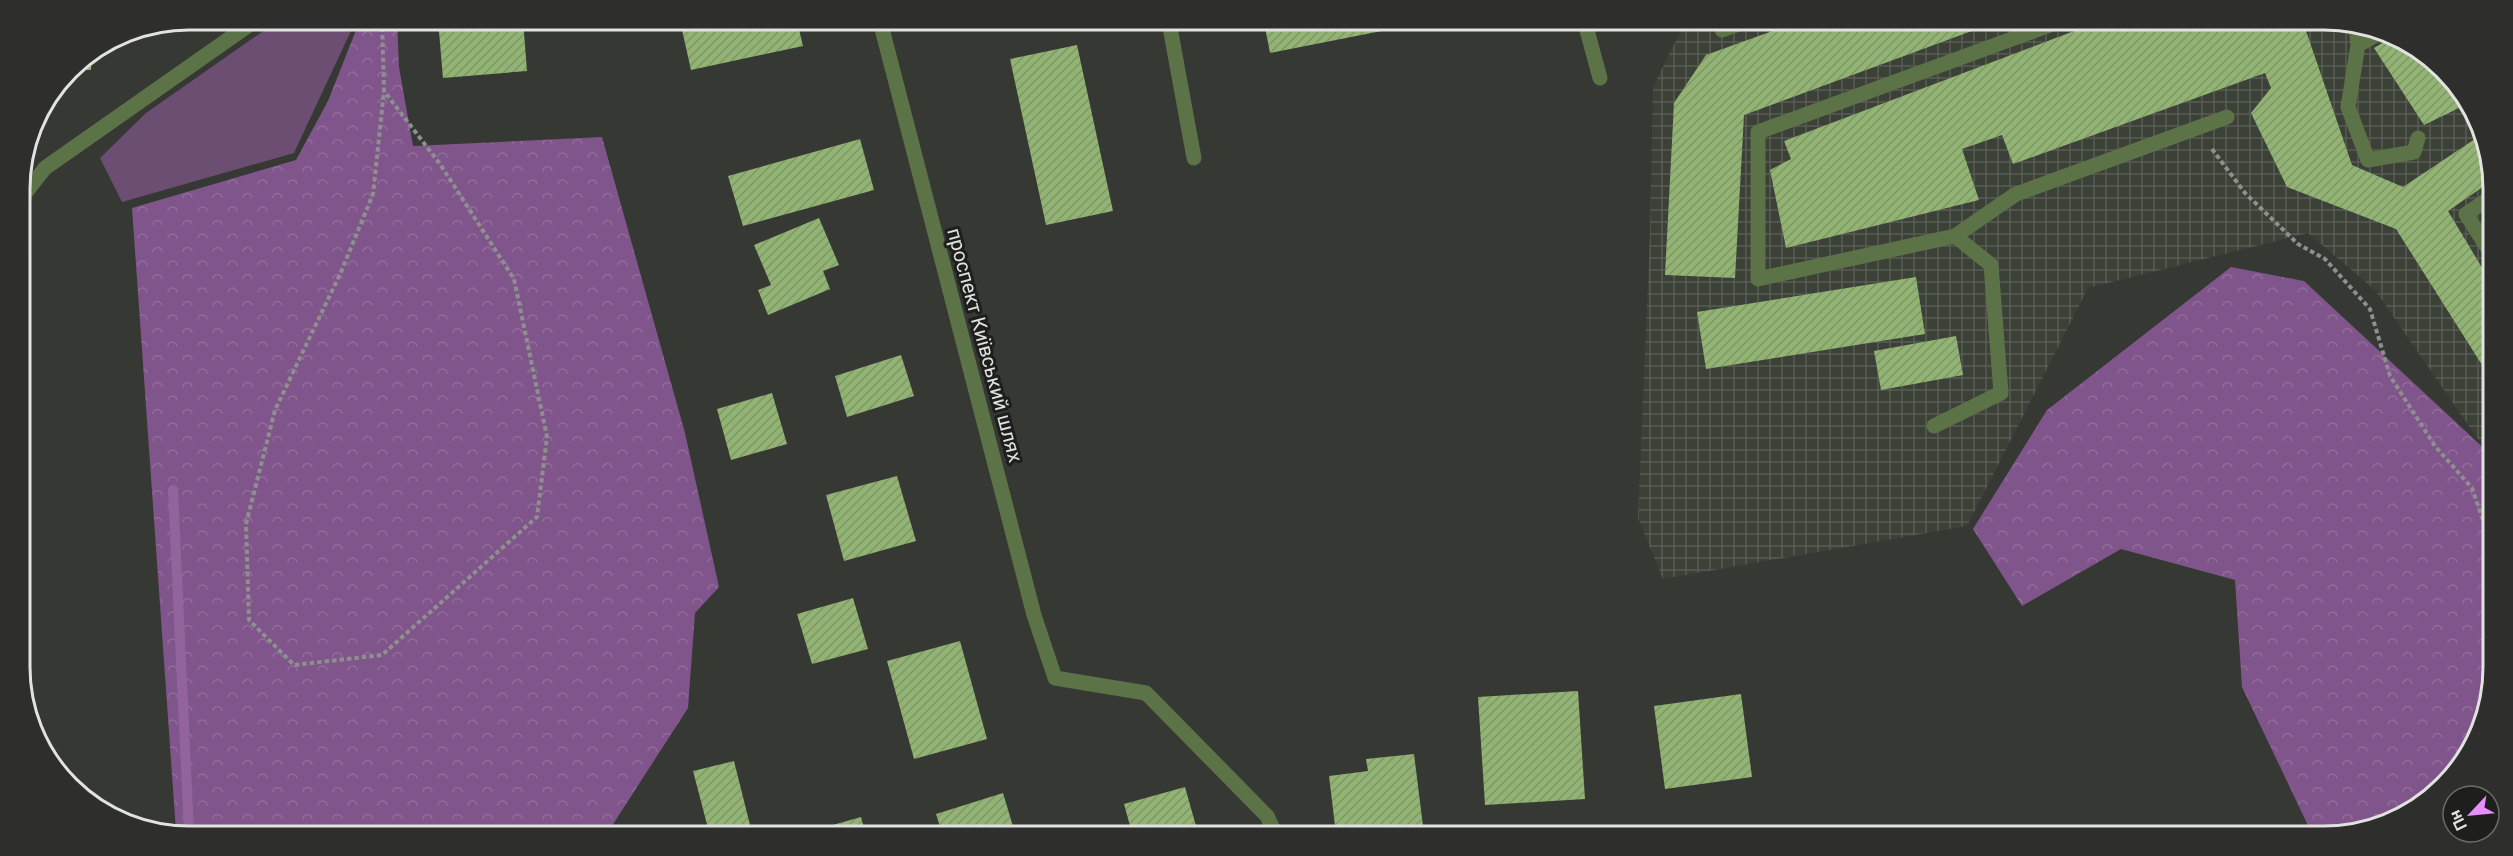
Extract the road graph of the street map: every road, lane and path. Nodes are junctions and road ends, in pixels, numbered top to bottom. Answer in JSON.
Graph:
{"nodes":[{"id":1,"x":242,"y":30,"type":"edge"},
{"id":2,"x":382,"y":30,"type":"edge"},
{"id":3,"x":882,"y":30,"type":"edge"},
{"id":4,"x":1170,"y":30,"type":"edge"},
{"id":5,"x":1587,"y":30,"type":"edge"},
{"id":6,"x":2034,"y":30,"type":"edge"},
{"id":7,"x":2357,"y":33,"type":"edge"},
{"id":8,"x":2372,"y":37,"type":"edge"},
{"id":9,"x":2358,"y":45,"type":"junction"},
{"id":10,"x":1600,"y":78,"type":"dead end"},
{"id":11,"x":384,"y":91,"type":"junction"},
{"id":12,"x":2227,"y":117,"type":"dead end"},
{"id":13,"x":2174,"y":136,"type":"junction"},
{"id":14,"x":2418,"y":138,"type":"dead end"},
{"id":15,"x":1194,"y":158,"type":"dead end"},
{"id":16,"x":30,"y":187,"type":"edge"},
{"id":17,"x":2483,"y":203,"type":"edge"},
{"id":18,"x":1955,"y":236,"type":"junction"},
{"id":19,"x":2483,"y":241,"type":"edge"},
{"id":20,"x":1934,"y":426,"type":"dead end"},
{"id":21,"x":2483,"y":520,"type":"edge"},
{"id":22,"x":1271,"y":826,"type":"edge"}],
"edges":[{"from":1,"to":16,"type":"street"},
{"from":2,"to":11,"type":"path"},
{"from":3,"to":22,"type":"street","name":"проспект Київський шлях"},
{"from":4,"to":15,"type":"street"},
{"from":5,"to":10,"type":"street"},
{"from":6,"to":18,"type":"street"},
{"from":7,"to":9,"type":"street"},
{"from":8,"to":9,"type":"street"},
{"from":9,"to":14,"type":"street"},
{"from":11,"to":11,"type":"path"},
{"from":12,"to":13,"type":"street"},
{"from":13,"to":18,"type":"street"},
{"from":13,"to":21,"type":"path"},
{"from":17,"to":19,"type":"street"},
{"from":18,"to":20,"type":"street"}]}
